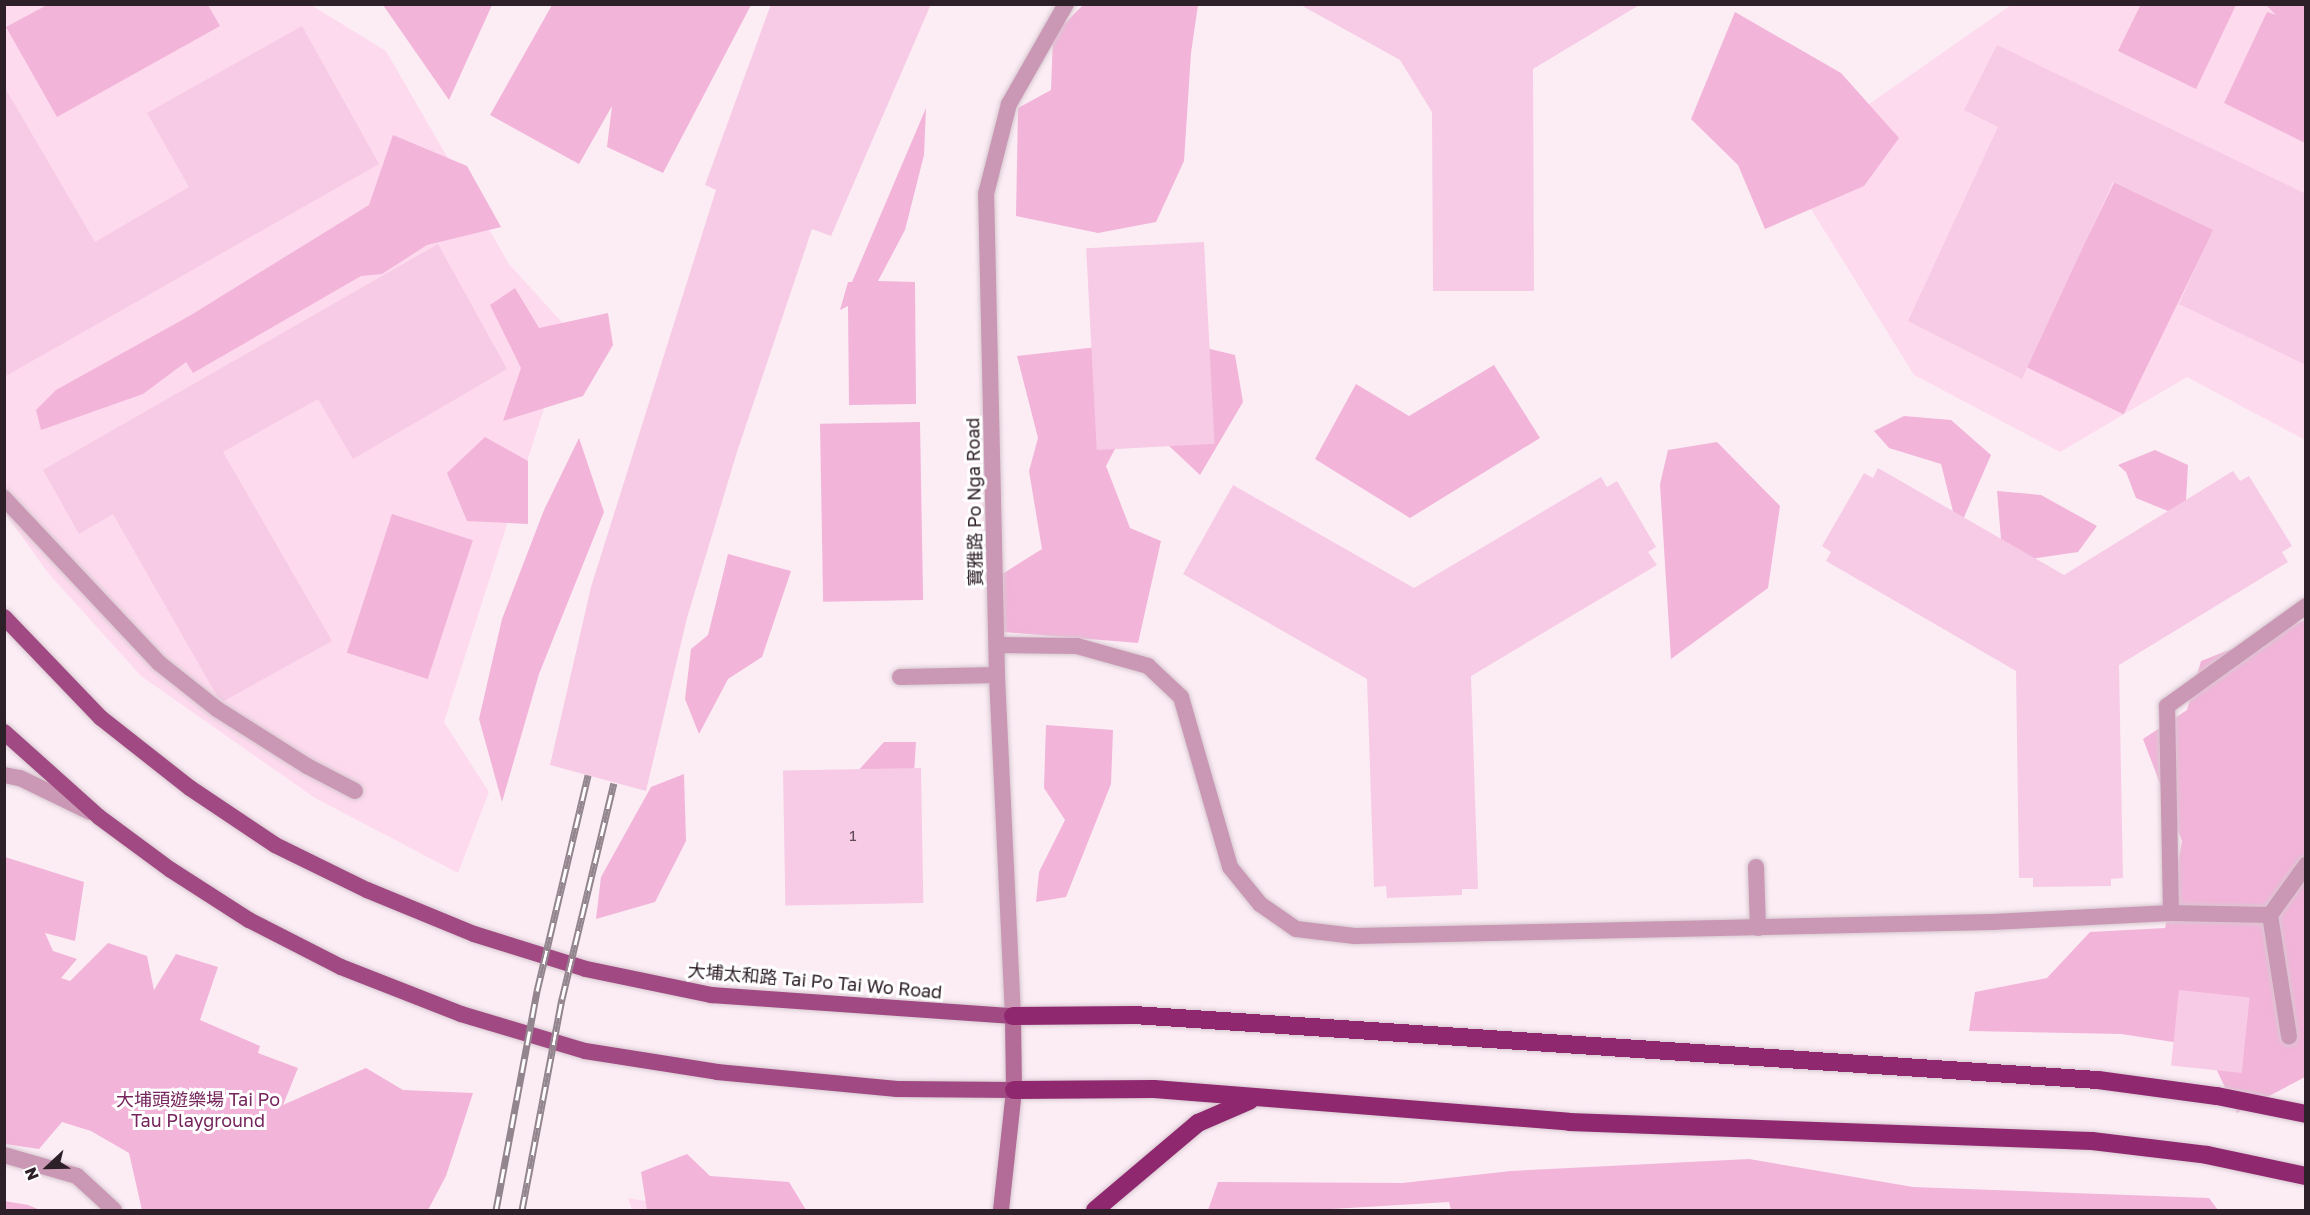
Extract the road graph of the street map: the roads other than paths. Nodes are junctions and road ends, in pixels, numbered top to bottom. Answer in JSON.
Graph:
{"nodes":[{"id":1,"x":1066,"y":4,"type":"edge"},
{"id":2,"x":4,"y":498,"type":"edge"},
{"id":3,"x":2306,"y":606,"type":"edge"},
{"id":4,"x":4,"y":617,"type":"edge"},
{"id":5,"x":997,"y":645,"type":"junction"},
{"id":6,"x":998,"y":675,"type":"junction"},
{"id":7,"x":900,"y":677,"type":"dead end"},
{"id":8,"x":4,"y":732,"type":"edge"},
{"id":9,"x":4,"y":775,"type":"edge"},
{"id":10,"x":355,"y":791,"type":"dead end"},
{"id":11,"x":99,"y":817,"type":"junction"},
{"id":12,"x":2306,"y":865,"type":"edge"},
{"id":13,"x":1756,"y":867,"type":"dead end"},
{"id":14,"x":2171,"y":913,"type":"junction"},
{"id":15,"x":2270,"y":915,"type":"junction"},
{"id":16,"x":1758,"y":928,"type":"junction"},
{"id":17,"x":1013,"y":1016,"type":"junction"},
{"id":18,"x":2289,"y":1037,"type":"dead end"},
{"id":19,"x":1014,"y":1090,"type":"junction"},
{"id":20,"x":1250,"y":1100,"type":"junction"},
{"id":21,"x":2306,"y":1114,"type":"edge"},
{"id":22,"x":4,"y":1155,"type":"edge"},
{"id":23,"x":2306,"y":1176,"type":"edge"},
{"id":24,"x":114,"y":1210,"type":"edge"},
{"id":25,"x":1001,"y":1210,"type":"edge"},
{"id":26,"x":1095,"y":1210,"type":"edge"}],
"edges":[{"from":1,"to":5,"type":"street","name":"寶雅路 Po Nga Road"},
{"from":2,"to":10,"type":"street"},
{"from":3,"to":14,"type":"street"},
{"from":4,"to":17,"type":"main road","name":"大埔太和路 Tai Po Tai Wo Road"},
{"from":5,"to":6,"type":"street","name":"寶雅路 Po Nga Road"},
{"from":5,"to":16,"type":"street"},
{"from":6,"to":7,"type":"street"},
{"from":6,"to":17,"type":"street","name":"寶雅路 Po Nga Road"},
{"from":8,"to":11,"type":"main road"},
{"from":9,"to":11,"type":"street"},
{"from":11,"to":19,"type":"main road"},
{"from":12,"to":15,"type":"street"},
{"from":13,"to":16,"type":"street"},
{"from":14,"to":15,"type":"street"},
{"from":14,"to":16,"type":"street"},
{"from":15,"to":18,"type":"street"},
{"from":17,"to":19,"type":"main road"},
{"from":17,"to":21,"type":"highway"},
{"from":19,"to":20,"type":"highway"},
{"from":19,"to":25,"type":"main road"},
{"from":20,"to":23,"type":"highway"},
{"from":20,"to":26,"type":"highway"},
{"from":22,"to":24,"type":"street"}]}
